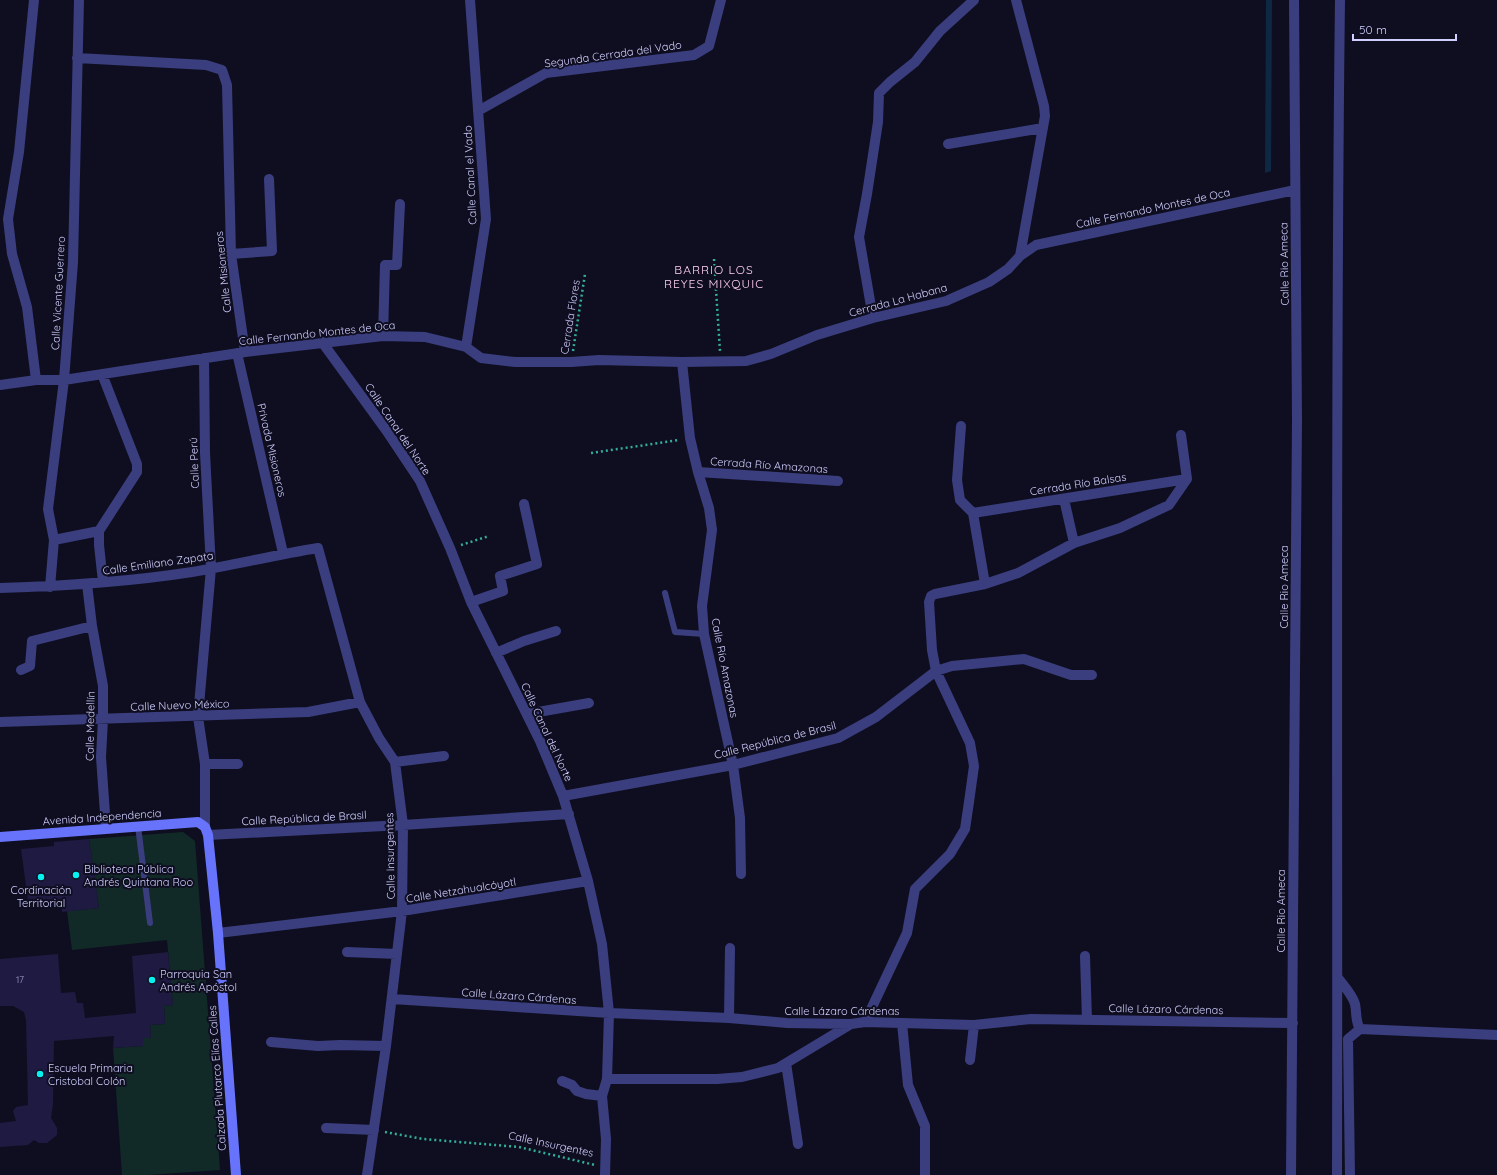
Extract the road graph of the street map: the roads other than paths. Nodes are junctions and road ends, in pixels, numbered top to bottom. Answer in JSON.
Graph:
{"nodes":[{"id":1,"x":34,"y":0,"type":"edge"},
{"id":2,"x":79,"y":0,"type":"edge"},
{"id":3,"x":470,"y":0,"type":"edge"},
{"id":4,"x":722,"y":0,"type":"edge"},
{"id":5,"x":974,"y":0,"type":"edge"},
{"id":6,"x":1016,"y":0,"type":"edge"},
{"id":7,"x":1294,"y":0,"type":"edge"},
{"id":8,"x":1340,"y":0,"type":"edge"},
{"id":9,"x":77,"y":58,"type":"junction"},
{"id":10,"x":478,"y":111,"type":"junction"},
{"id":11,"x":1043,"y":128,"type":"junction"},
{"id":12,"x":948,"y":144,"type":"dead end"},
{"id":13,"x":269,"y":179,"type":"dead end"},
{"id":14,"x":1295,"y":190,"type":"junction"},
{"id":15,"x":400,"y":204,"type":"dead end"},
{"id":16,"x":231,"y":254,"type":"junction"},
{"id":17,"x":1020,"y":256,"type":"junction"},
{"id":18,"x":873,"y":318,"type":"junction"},
{"id":19,"x":383,"y":336,"type":"junction"},
{"id":20,"x":322,"y":342,"type":"junction"},
{"id":21,"x":466,"y":347,"type":"junction"},
{"id":22,"x":241,"y":352,"type":"junction"},
{"id":23,"x":204,"y":358,"type":"junction"},
{"id":24,"x":682,"y":362,"type":"junction"},
{"id":25,"x":102,"y":374,"type":"junction"},
{"id":26,"x":36,"y":380,"type":"junction"},
{"id":27,"x":64,"y":380,"type":"junction"},
{"id":28,"x":0,"y":385,"type":"edge"},
{"id":29,"x":962,"y":426,"type":"dead end"},
{"id":30,"x":1181,"y":435,"type":"dead end"},
{"id":31,"x":698,"y":472,"type":"junction"},
{"id":32,"x":1187,"y":479,"type":"junction"},
{"id":33,"x":838,"y":481,"type":"dead end"},
{"id":34,"x":1064,"y":499,"type":"junction"},
{"id":35,"x":524,"y":504,"type":"dead end"},
{"id":36,"x":973,"y":513,"type":"junction"},
{"id":37,"x":100,"y":531,"type":"junction"},
{"id":38,"x":54,"y":540,"type":"junction"},
{"id":39,"x":1074,"y":544,"type":"junction"},
{"id":40,"x":318,"y":548,"type":"joint"},
{"id":41,"x":283,"y":554,"type":"junction"},
{"id":42,"x":211,"y":568,"type":"junction"},
{"id":43,"x":103,"y":582,"type":"junction"},
{"id":44,"x":87,"y":584,"type":"junction"},
{"id":45,"x":984,"y":584,"type":"junction"},
{"id":46,"x":50,"y":587,"type":"junction"},
{"id":47,"x":0,"y":588,"type":"edge"},
{"id":48,"x":665,"y":593,"type":"dead end"},
{"id":49,"x":471,"y":602,"type":"junction"},
{"id":50,"x":92,"y":626,"type":"junction"},
{"id":51,"x":556,"y":631,"type":"dead end"},
{"id":52,"x":704,"y":634,"type":"junction"},
{"id":53,"x":496,"y":653,"type":"junction"},
{"id":54,"x":21,"y":670,"type":"dead end"},
{"id":55,"x":936,"y":671,"type":"junction"},
{"id":56,"x":1092,"y":675,"type":"dead end"},
{"id":57,"x":360,"y":702,"type":"junction"},
{"id":58,"x":589,"y":703,"type":"dead end"},
{"id":59,"x":526,"y":714,"type":"junction"},
{"id":60,"x":198,"y":717,"type":"junction"},
{"id":61,"x":103,"y":719,"type":"junction"},
{"id":62,"x":0,"y":722,"type":"edge"},
{"id":63,"x":444,"y":756,"type":"dead end"},
{"id":64,"x":395,"y":762,"type":"junction"},
{"id":65,"x":206,"y":764,"type":"junction"},
{"id":66,"x":238,"y":764,"type":"dead end"},
{"id":67,"x":733,"y":765,"type":"junction"},
{"id":68,"x":563,"y":796,"type":"junction"},
{"id":69,"x":569,"y":814,"type":"junction"},
{"id":70,"x":403,"y":825,"type":"junction"},
{"id":71,"x":138,"y":826,"type":"junction"},
{"id":72,"x":106,"y":828,"type":"junction"},
{"id":73,"x":207,"y":831,"type":"junction"},
{"id":74,"x":0,"y":837,"type":"edge"},
{"id":75,"x":740,"y":874,"type":"dead end"},
{"id":76,"x":588,"y":881,"type":"junction"},
{"id":77,"x":402,"y":911,"type":"junction"},
{"id":78,"x":150,"y":923,"type":"dead end"},
{"id":79,"x":218,"y":933,"type":"junction"},
{"id":80,"x":730,"y":948,"type":"dead end"},
{"id":81,"x":347,"y":952,"type":"dead end"},
{"id":82,"x":396,"y":954,"type":"junction"},
{"id":83,"x":1085,"y":956,"type":"dead end"},
{"id":84,"x":1338,"y":978,"type":"junction"},
{"id":85,"x":392,"y":999,"type":"junction"},
{"id":86,"x":609,"y":1013,"type":"junction"},
{"id":87,"x":729,"y":1018,"type":"junction"},
{"id":88,"x":1086,"y":1020,"type":"junction"},
{"id":89,"x":865,"y":1022,"type":"junction"},
{"id":90,"x":1293,"y":1022,"type":"junction"},
{"id":91,"x":902,"y":1023,"type":"junction"},
{"id":92,"x":851,"y":1024,"type":"junction"},
{"id":93,"x":974,"y":1025,"type":"junction"},
{"id":94,"x":1360,"y":1029,"type":"junction"},
{"id":95,"x":1497,"y":1035,"type":"edge"},
{"id":96,"x":271,"y":1042,"type":"dead end"},
{"id":97,"x":386,"y":1046,"type":"junction"},
{"id":98,"x":970,"y":1060,"type":"dead end"},
{"id":99,"x":786,"y":1063,"type":"junction"},
{"id":100,"x":607,"y":1079,"type":"junction"},
{"id":101,"x":562,"y":1081,"type":"dead end"},
{"id":102,"x":602,"y":1096,"type":"junction"},
{"id":103,"x":326,"y":1128,"type":"dead end"},
{"id":104,"x":374,"y":1130,"type":"junction"},
{"id":105,"x":798,"y":1144,"type":"dead end"},
{"id":106,"x":605,"y":1171,"type":"edge"},
{"id":107,"x":236,"y":1175,"type":"edge"},
{"id":108,"x":367,"y":1175,"type":"edge"},
{"id":109,"x":925,"y":1175,"type":"edge"},
{"id":110,"x":1291,"y":1175,"type":"edge"},
{"id":111,"x":1337,"y":1175,"type":"edge"},
{"id":112,"x":1350,"y":1175,"type":"edge"}],
"edges":[{"from":1,"to":26,"type":"street"},
{"from":2,"to":9,"type":"street","name":"Calle Vicente Guerrero"},
{"from":3,"to":10,"type":"street","name":"Calle Canal el Vado"},
{"from":4,"to":10,"type":"street","name":"Segunda Cerrada del Vado"},
{"from":5,"to":18,"type":"street"},
{"from":6,"to":11,"type":"street"},
{"from":7,"to":14,"type":"street","name":"Calle Rio Ameca"},
{"from":8,"to":84,"type":"street"},
{"from":9,"to":16,"type":"street","name":"Calle Misioneros"},
{"from":9,"to":27,"type":"street","name":"Calle Vicente Guerrero"},
{"from":10,"to":21,"type":"street","name":"Calle Canal el Vado"},
{"from":11,"to":12,"type":"street"},
{"from":11,"to":17,"type":"street"},
{"from":13,"to":16,"type":"street"},
{"from":14,"to":17,"type":"street","name":"Calle Fernando Montes de Oca"},
{"from":14,"to":90,"type":"street","name":"Calle Rio Ameca"},
{"from":15,"to":19,"type":"street"},
{"from":16,"to":22,"type":"street","name":"Calle Misioneros"},
{"from":17,"to":18,"type":"street","name":"Cerrada La Habana"},
{"from":18,"to":24,"type":"street","name":"Cerrada La Habana"},
{"from":19,"to":20,"type":"street","name":"Calle Fernando Montes de Oca"},
{"from":19,"to":21,"type":"street","name":"Calle Fernando Montes de Oca"},
{"from":20,"to":22,"type":"street","name":"Calle Fernando Montes de Oca"},
{"from":20,"to":49,"type":"street","name":"Calle Canal del Norte"},
{"from":21,"to":24,"type":"street","name":"Calle Fernando Montes de Oca"},
{"from":22,"to":23,"type":"street","name":"Calle Fernando Montes de Oca"},
{"from":22,"to":41,"type":"street","name":"Privada Misioneros"},
{"from":23,"to":25,"type":"street","name":"Calle Fernando Montes de Oca"},
{"from":23,"to":42,"type":"street","name":"Calle Perú"},
{"from":24,"to":31,"type":"street","name":"Calle Río Amazonas"},
{"from":25,"to":27,"type":"street","name":"Calle Fernando Montes de Oca"},
{"from":25,"to":37,"type":"street"},
{"from":26,"to":27,"type":"street","name":"Calle Fernando Montes de Oca"},
{"from":26,"to":28,"type":"street","name":"Calle Fernando Montes de Oca"},
{"from":27,"to":38,"type":"street","name":"Calle Vicente Guerrero"},
{"from":29,"to":36,"type":"street"},
{"from":30,"to":32,"type":"street"},
{"from":31,"to":33,"type":"street","name":"Cerrada Río Amazonas"},
{"from":31,"to":52,"type":"street","name":"Calle Río Amazonas"},
{"from":32,"to":34,"type":"street","name":"Cerrada Río Balsas"},
{"from":32,"to":39,"type":"street"},
{"from":34,"to":36,"type":"street","name":"Cerrada Río Balsas"},
{"from":34,"to":39,"type":"street"},
{"from":35,"to":49,"type":"street"},
{"from":36,"to":45,"type":"street"},
{"from":37,"to":38,"type":"street"},
{"from":37,"to":43,"type":"street"},
{"from":38,"to":46,"type":"street","name":"Calle Vicente Guerrero"},
{"from":39,"to":45,"type":"street"},
{"from":40,"to":41,"type":"street","name":"Calle Emiliano Zapata"},
{"from":40,"to":57,"type":"street","name":"Calle Insurgentes"},
{"from":41,"to":42,"type":"street","name":"Calle Emiliano Zapata"},
{"from":42,"to":43,"type":"street","name":"Calle Emiliano Zapata"},
{"from":42,"to":60,"type":"street","name":"Calle Perú"},
{"from":43,"to":44,"type":"street","name":"Calle Emiliano Zapata"},
{"from":44,"to":46,"type":"street","name":"Calle Emiliano Zapata"},
{"from":44,"to":50,"type":"street","name":"Calle Medellín"},
{"from":45,"to":55,"type":"street"},
{"from":46,"to":47,"type":"street","name":"Calle Emiliano Zapata"},
{"from":48,"to":52,"type":"lane"},
{"from":49,"to":53,"type":"street","name":"Calle Canal del Norte"},
{"from":50,"to":54,"type":"street"},
{"from":50,"to":61,"type":"street","name":"Calle Medellín"},
{"from":51,"to":53,"type":"street"},
{"from":52,"to":67,"type":"street","name":"Calle Río Amazonas"},
{"from":53,"to":59,"type":"street","name":"Calle Canal del Norte"},
{"from":55,"to":56,"type":"street","name":"Calle República de Brasil"},
{"from":55,"to":67,"type":"street","name":"Calle República de Brasil"},
{"from":55,"to":89,"type":"street"},
{"from":57,"to":60,"type":"street","name":"Calle Nuevo México"},
{"from":57,"to":64,"type":"street","name":"Calle Insurgentes"},
{"from":58,"to":59,"type":"street"},
{"from":59,"to":68,"type":"street","name":"Calle Canal del Norte"},
{"from":60,"to":61,"type":"street","name":"Calle Nuevo México"},
{"from":60,"to":65,"type":"street","name":"Calzada Plutarco Elías Calles"},
{"from":61,"to":62,"type":"street","name":"Calle Nuevo México"},
{"from":61,"to":72,"type":"street","name":"Calle Medellín"},
{"from":63,"to":64,"type":"street"},
{"from":64,"to":70,"type":"street","name":"Calle Insurgentes"},
{"from":65,"to":66,"type":"street"},
{"from":65,"to":73,"type":"street","name":"Calzada Plutarco Elías Calles"},
{"from":67,"to":68,"type":"street","name":"Calle República de Brasil"},
{"from":67,"to":75,"type":"street","name":"Calle Río Amazonas"},
{"from":68,"to":69,"type":"street","name":"Calle Canal del Norte"},
{"from":69,"to":70,"type":"street","name":"Calle República de Brasil"},
{"from":69,"to":76,"type":"street","name":"Calle Canal del Norte"},
{"from":70,"to":73,"type":"street","name":"Calle República de Brasil"},
{"from":70,"to":77,"type":"street","name":"Calle Insurgentes"},
{"from":71,"to":72,"type":"main road","name":"Avenida Independencia"},
{"from":71,"to":73,"type":"main road","name":"Avenida Independencia"},
{"from":71,"to":78,"type":"lane"},
{"from":72,"to":74,"type":"main road","name":"Avenida Independencia"},
{"from":73,"to":79,"type":"main road","name":"Calzada Plutarco Elías Calles"},
{"from":76,"to":77,"type":"street","name":"Calle Netzahualcóyotl"},
{"from":76,"to":86,"type":"street","name":"Calle Canal del Norte"},
{"from":77,"to":79,"type":"street","name":"Calle Netzahualcóyotl"},
{"from":77,"to":82,"type":"street","name":"Calle Insurgentes"},
{"from":79,"to":107,"type":"main road","name":"Calzada Plutarco Elías Calles"},
{"from":80,"to":87,"type":"street"},
{"from":81,"to":82,"type":"street"},
{"from":82,"to":85,"type":"street","name":"Calle Insurgentes"},
{"from":83,"to":88,"type":"street"},
{"from":84,"to":94,"type":"street"},
{"from":84,"to":111,"type":"street"},
{"from":85,"to":86,"type":"street","name":"Calle Lázaro Cárdenas"},
{"from":85,"to":97,"type":"street","name":"Calle Insurgentes"},
{"from":86,"to":87,"type":"street","name":"Calle Lázaro Cárdenas"},
{"from":86,"to":100,"type":"street","name":"Calle Canal del Norte"},
{"from":87,"to":92,"type":"street","name":"Calle Lázaro Cárdenas"},
{"from":88,"to":90,"type":"street","name":"Calle Lázaro Cárdenas"},
{"from":88,"to":93,"type":"street","name":"Calle Lázaro Cárdenas"},
{"from":89,"to":91,"type":"street","name":"Calle Lázaro Cárdenas"},
{"from":89,"to":92,"type":"street","name":"Calle Lázaro Cárdenas"},
{"from":90,"to":110,"type":"street","name":"Calle Rio Ameca"},
{"from":91,"to":93,"type":"street","name":"Calle Lázaro Cárdenas"},
{"from":91,"to":109,"type":"street"},
{"from":92,"to":99,"type":"street"},
{"from":93,"to":98,"type":"street"},
{"from":94,"to":95,"type":"street"},
{"from":94,"to":112,"type":"street"},
{"from":96,"to":97,"type":"street"},
{"from":97,"to":104,"type":"street","name":"Calle Insurgentes"},
{"from":99,"to":100,"type":"street"},
{"from":99,"to":105,"type":"street"},
{"from":100,"to":102,"type":"street","name":"Calle Canal del Norte"},
{"from":101,"to":102,"type":"street"},
{"from":102,"to":106,"type":"street","name":"Calle Canal del Norte"},
{"from":103,"to":104,"type":"street"},
{"from":104,"to":108,"type":"street","name":"Calle Insurgentes"}]}
